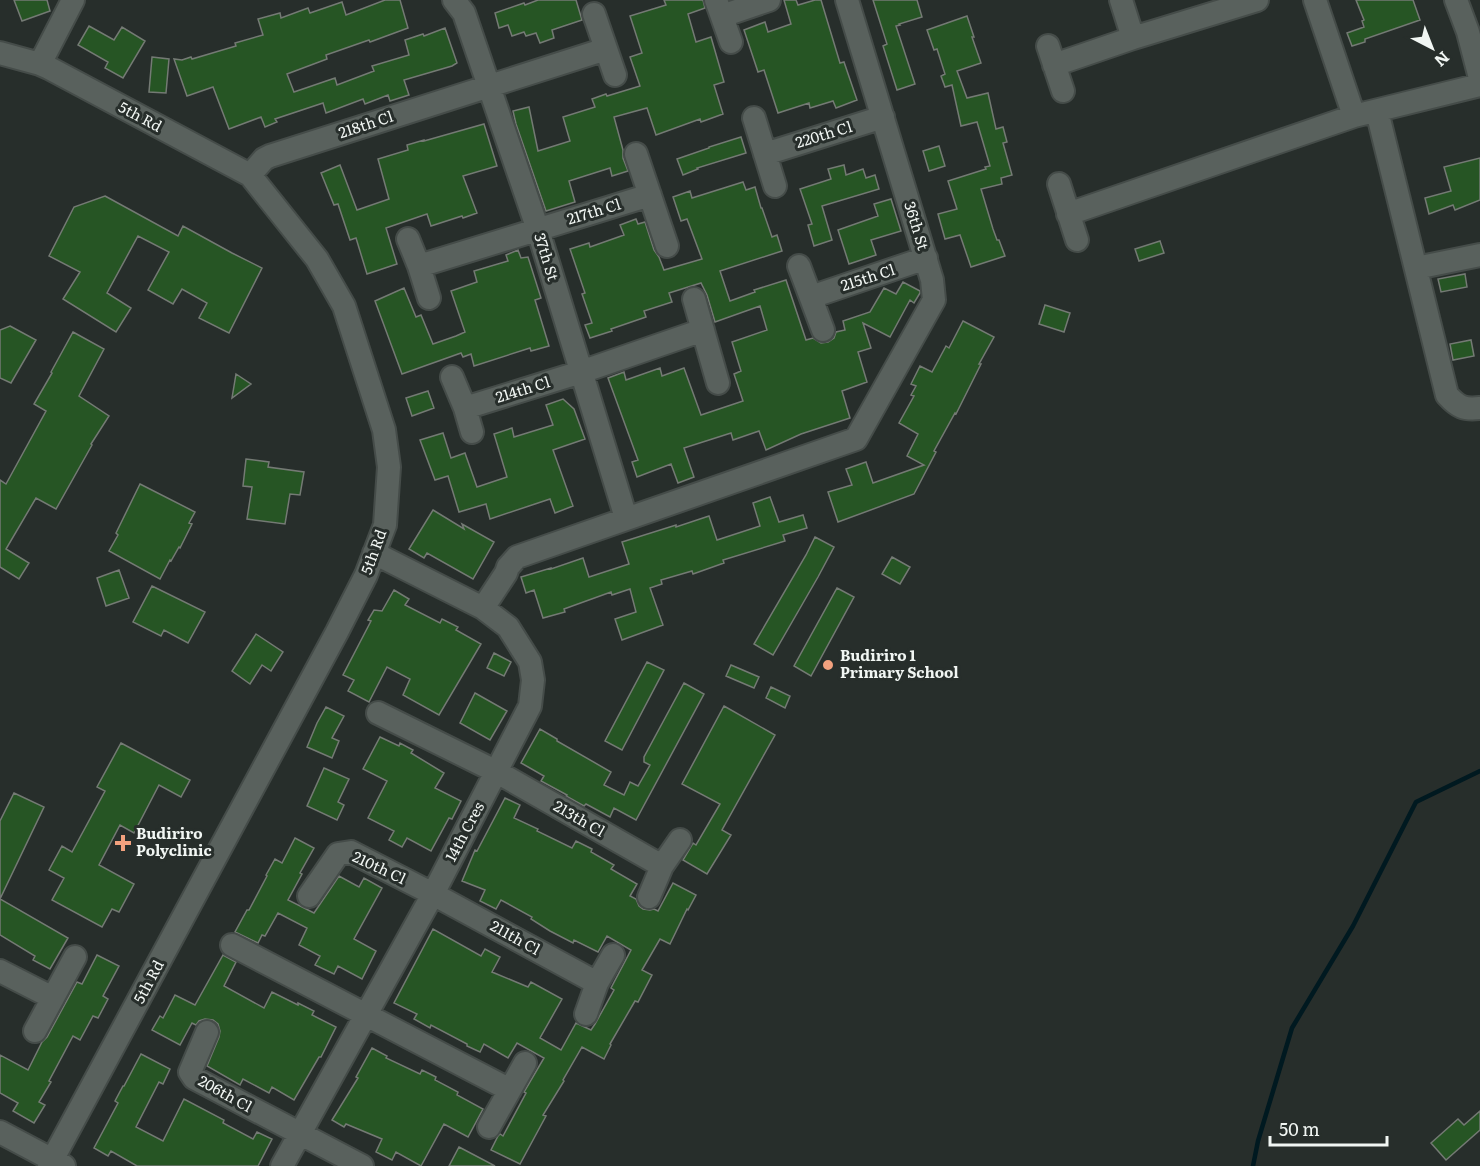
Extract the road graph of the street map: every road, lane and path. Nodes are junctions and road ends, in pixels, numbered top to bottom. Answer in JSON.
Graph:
{"nodes":[{"id":1,"x":73,"y":0,"type":"edge"},
{"id":2,"x":454,"y":0,"type":"edge"},
{"id":3,"x":769,"y":0,"type":"edge"},
{"id":4,"x":847,"y":0,"type":"edge"},
{"id":5,"x":1121,"y":0,"type":"edge"},
{"id":6,"x":1257,"y":0,"type":"edge"},
{"id":7,"x":1315,"y":0,"type":"edge"},
{"id":8,"x":1456,"y":0,"type":"edge"},
{"id":9,"x":719,"y":8,"type":"edge"},
{"id":10,"x":594,"y":14,"type":"dead end"},
{"id":11,"x":1133,"y":38,"type":"junction"},
{"id":12,"x":731,"y":42,"type":"dead end"},
{"id":13,"x":606,"y":49,"type":"junction"},
{"id":14,"x":0,"y":52,"type":"edge"},
{"id":15,"x":40,"y":64,"type":"junction"},
{"id":16,"x":615,"y":75,"type":"dead end"},
{"id":17,"x":1480,"y":78,"type":"edge"},
{"id":18,"x":1480,"y":85,"type":"edge"},
{"id":19,"x":490,"y":86,"type":"junction"},
{"id":20,"x":1063,"y":92,"type":"dead end"},
{"id":21,"x":1377,"y":111,"type":"junction"},
{"id":22,"x":1354,"y":116,"type":"junction"},
{"id":23,"x":883,"y":117,"type":"junction"},
{"id":24,"x":754,"y":118,"type":"dead end"},
{"id":25,"x":636,"y":154,"type":"dead end"},
{"id":26,"x":765,"y":154,"type":"junction"},
{"id":27,"x":250,"y":175,"type":"junction"},
{"id":28,"x":1059,"y":184,"type":"dead end"},
{"id":29,"x":775,"y":186,"type":"dead end"},
{"id":30,"x":650,"y":195,"type":"junction"},
{"id":31,"x":1068,"y":214,"type":"junction"},
{"id":32,"x":538,"y":230,"type":"junction"},
{"id":33,"x":408,"y":238,"type":"dead end"},
{"id":34,"x":1077,"y":240,"type":"dead end"},
{"id":35,"x":667,"y":246,"type":"dead end"},
{"id":36,"x":1480,"y":255,"type":"edge"},
{"id":37,"x":926,"y":258,"type":"junction"},
{"id":38,"x":419,"y":266,"type":"junction"},
{"id":39,"x":799,"y":266,"type":"dead end"},
{"id":40,"x":1416,"y":268,"type":"junction"},
{"id":41,"x":811,"y":297,"type":"junction"},
{"id":42,"x":429,"y":298,"type":"dead end"},
{"id":43,"x":694,"y":299,"type":"dead end"},
{"id":44,"x":703,"y":330,"type":"junction"},
{"id":45,"x":823,"y":330,"type":"dead end"},
{"id":46,"x":581,"y":372,"type":"junction"},
{"id":47,"x":452,"y":376,"type":"dead end"},
{"id":48,"x":718,"y":382,"type":"dead end"},
{"id":49,"x":465,"y":408,"type":"junction"},
{"id":50,"x":1480,"y":408,"type":"edge"},
{"id":51,"x":472,"y":432,"type":"dead end"},
{"id":52,"x":626,"y":518,"type":"junction"},
{"id":53,"x":374,"y":552,"type":"junction"},
{"id":54,"x":483,"y":608,"type":"junction"},
{"id":55,"x":378,"y":713,"type":"dead end"},
{"id":56,"x":497,"y":772,"type":"junction"},
{"id":57,"x":680,"y":840,"type":"dead end"},
{"id":58,"x":662,"y":866,"type":"junction"},
{"id":59,"x":433,"y":894,"type":"junction"},
{"id":60,"x":309,"y":896,"type":"dead end"},
{"id":61,"x":649,"y":897,"type":"dead end"},
{"id":62,"x":232,"y":945,"type":"dead end"},
{"id":63,"x":613,"y":955,"type":"dead end"},
{"id":64,"x":75,"y":957,"type":"dead end"},
{"id":65,"x":0,"y":970,"type":"edge"},
{"id":66,"x":597,"y":983,"type":"junction"},
{"id":67,"x":53,"y":998,"type":"junction"},
{"id":68,"x":366,"y":1014,"type":"junction"},
{"id":69,"x":586,"y":1014,"type":"dead end"},
{"id":70,"x":35,"y":1031,"type":"dead end"},
{"id":71,"x":207,"y":1032,"type":"dead end"},
{"id":72,"x":525,"y":1063,"type":"dead end"},
{"id":73,"x":510,"y":1090,"type":"junction"},
{"id":74,"x":489,"y":1127,"type":"dead end"},
{"id":75,"x":0,"y":1132,"type":"edge"},
{"id":76,"x":300,"y":1134,"type":"junction"},
{"id":77,"x":55,"y":1164,"type":"edge"},
{"id":78,"x":282,"y":1166,"type":"edge"},
{"id":79,"x":362,"y":1166,"type":"edge"}],
"edges":[{"from":1,"to":15,"type":"street"},
{"from":2,"to":19,"type":"street","name":"37th St"},
{"from":3,"to":9,"type":"street"},
{"from":4,"to":23,"type":"street","name":"36th St"},
{"from":5,"to":11,"type":"street"},
{"from":6,"to":11,"type":"street"},
{"from":7,"to":22,"type":"street"},
{"from":8,"to":17,"type":"street"},
{"from":9,"to":12,"type":"street"},
{"from":10,"to":13,"type":"street"},
{"from":11,"to":20,"type":"street"},
{"from":13,"to":16,"type":"street"},
{"from":13,"to":19,"type":"street","name":"218th Cl"},
{"from":14,"to":15,"type":"street","name":"5th Rd"},
{"from":15,"to":27,"type":"street","name":"5th Rd"},
{"from":18,"to":21,"type":"street"},
{"from":19,"to":27,"type":"street","name":"218th Cl"},
{"from":19,"to":32,"type":"street","name":"37th St"},
{"from":21,"to":22,"type":"street"},
{"from":21,"to":40,"type":"street"},
{"from":22,"to":31,"type":"street"},
{"from":23,"to":26,"type":"street","name":"220th Cl"},
{"from":23,"to":37,"type":"street","name":"36th St"},
{"from":24,"to":26,"type":"street"},
{"from":25,"to":30,"type":"street"},
{"from":26,"to":29,"type":"street"},
{"from":27,"to":53,"type":"street","name":"5th Rd"},
{"from":28,"to":31,"type":"street"},
{"from":30,"to":32,"type":"street","name":"217th Cl"},
{"from":30,"to":35,"type":"street"},
{"from":31,"to":34,"type":"street"},
{"from":32,"to":38,"type":"street","name":"217th Cl"},
{"from":32,"to":46,"type":"street","name":"37th St"},
{"from":33,"to":38,"type":"street"},
{"from":36,"to":40,"type":"street"},
{"from":37,"to":41,"type":"street","name":"215th Cl"},
{"from":37,"to":52,"type":"street","name":"36th St"},
{"from":38,"to":42,"type":"street"},
{"from":39,"to":41,"type":"street"},
{"from":40,"to":50,"type":"street"},
{"from":41,"to":45,"type":"street"},
{"from":43,"to":44,"type":"street"},
{"from":44,"to":46,"type":"street","name":"214th Cl"},
{"from":44,"to":48,"type":"street"},
{"from":46,"to":49,"type":"street","name":"214th Cl"},
{"from":46,"to":52,"type":"street","name":"37th St"},
{"from":47,"to":49,"type":"street"},
{"from":49,"to":51,"type":"street"},
{"from":52,"to":54,"type":"street"},
{"from":53,"to":54,"type":"street","name":"14th Cres"},
{"from":53,"to":77,"type":"street","name":"5th Rd"},
{"from":54,"to":56,"type":"street","name":"14th Cres"},
{"from":55,"to":56,"type":"street","name":"213th Cl"},
{"from":56,"to":58,"type":"street","name":"213th Cl"},
{"from":56,"to":59,"type":"street","name":"14th Cres"},
{"from":57,"to":58,"type":"street"},
{"from":58,"to":61,"type":"street"},
{"from":59,"to":60,"type":"street","name":"210th Cl"},
{"from":59,"to":66,"type":"street","name":"211th Cl"},
{"from":59,"to":68,"type":"street","name":"14th Cres"},
{"from":62,"to":68,"type":"street"},
{"from":63,"to":66,"type":"street"},
{"from":64,"to":67,"type":"street"},
{"from":65,"to":67,"type":"street"},
{"from":66,"to":69,"type":"street"},
{"from":67,"to":70,"type":"street"},
{"from":68,"to":73,"type":"street"},
{"from":68,"to":76,"type":"street","name":"14th Cres"},
{"from":71,"to":76,"type":"street","name":"206th Cl"},
{"from":72,"to":73,"type":"street"},
{"from":73,"to":74,"type":"street"},
{"from":75,"to":77,"type":"street"},
{"from":76,"to":78,"type":"street","name":"14th Cres"},
{"from":76,"to":79,"type":"street"}]}
